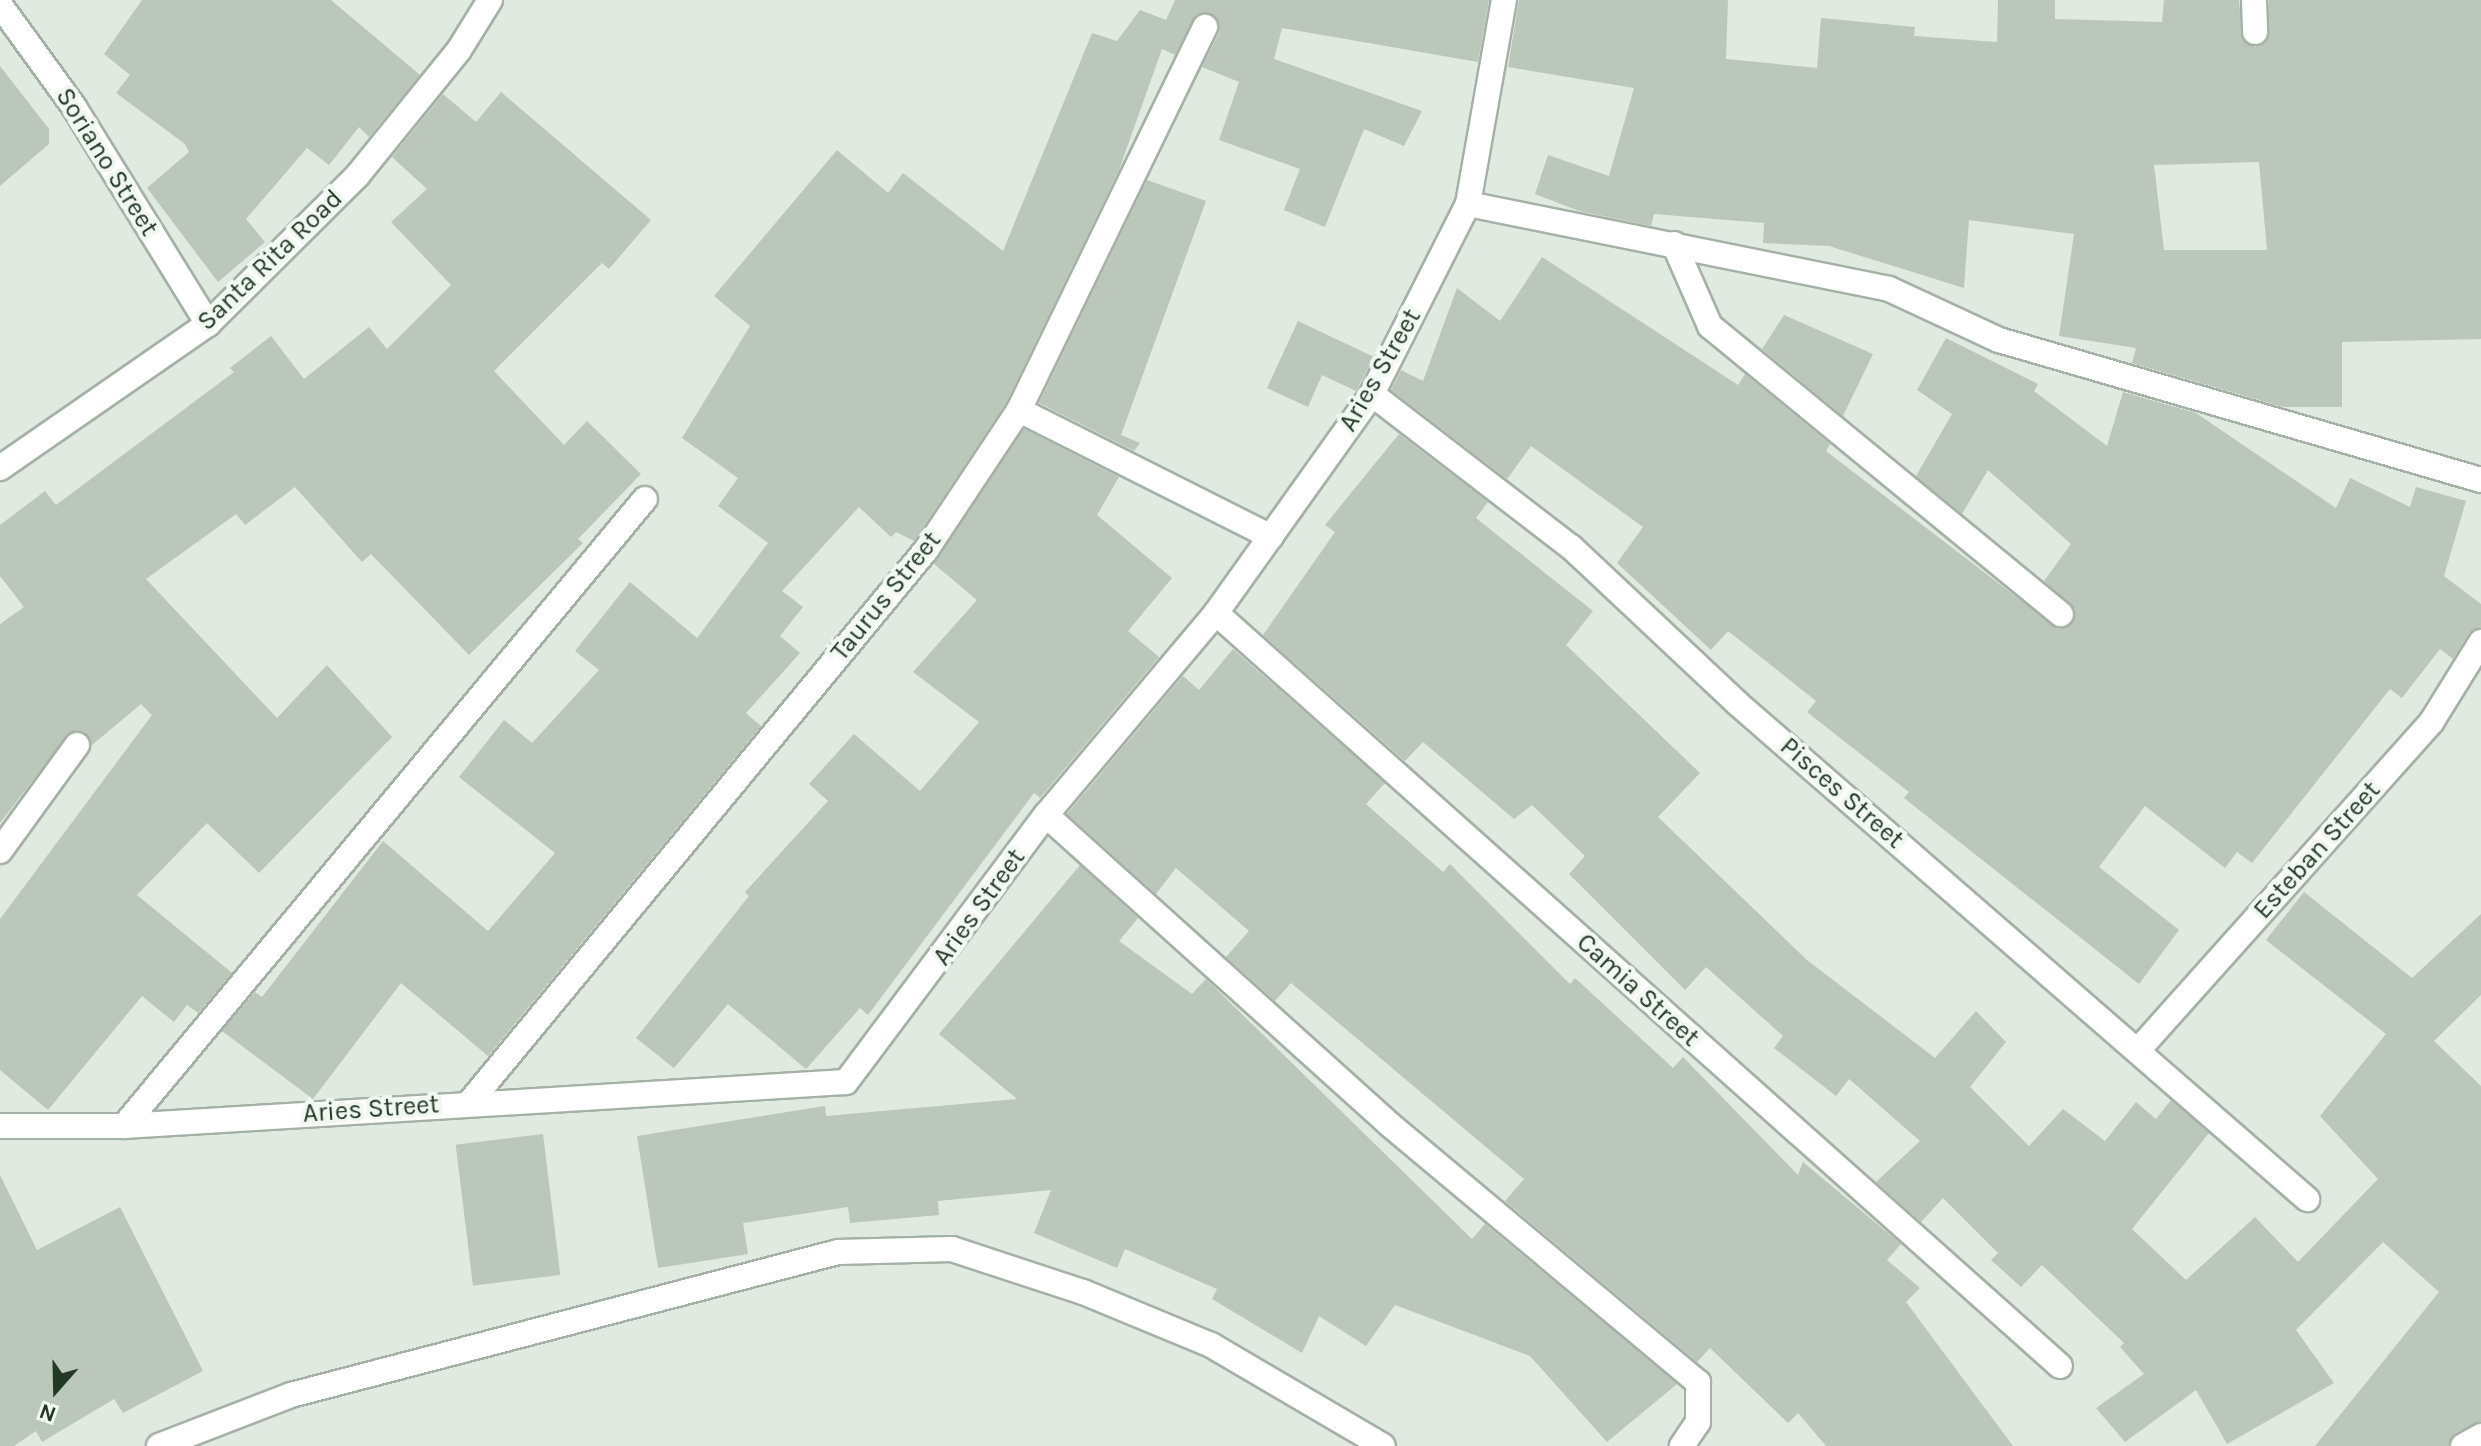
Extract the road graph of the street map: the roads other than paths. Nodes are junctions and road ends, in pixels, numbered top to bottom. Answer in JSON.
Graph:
{"nodes":[{"id":1,"x":490,"y":0,"type":"edge"},
{"id":2,"x":1504,"y":0,"type":"edge"},
{"id":3,"x":2254,"y":0,"type":"edge"},
{"id":4,"x":0,"y":5,"type":"edge"},
{"id":5,"x":1205,"y":27,"type":"dead end"},
{"id":6,"x":2255,"y":32,"type":"dead end"},
{"id":7,"x":1468,"y":204,"type":"junction"},
{"id":8,"x":1674,"y":244,"type":"junction"},
{"id":9,"x":208,"y":324,"type":"junction"},
{"id":10,"x":1372,"y":394,"type":"junction"},
{"id":11,"x":1019,"y":410,"type":"junction"},
{"id":12,"x":0,"y":468,"type":"edge"},
{"id":13,"x":2481,"y":480,"type":"edge"},
{"id":14,"x":645,"y":499,"type":"dead end"},
{"id":15,"x":1271,"y":537,"type":"junction"},
{"id":16,"x":1216,"y":613,"type":"junction"},
{"id":17,"x":2061,"y":614,"type":"dead end"},
{"id":18,"x":2481,"y":642,"type":"edge"},
{"id":19,"x":77,"y":745,"type":"dead end"},
{"id":20,"x":1046,"y":815,"type":"junction"},
{"id":21,"x":0,"y":851,"type":"edge"},
{"id":22,"x":2140,"y":1048,"type":"junction"},
{"id":23,"x":470,"y":1102,"type":"junction"},
{"id":24,"x":0,"y":1126,"type":"edge"},
{"id":25,"x":124,"y":1126,"type":"junction"},
{"id":26,"x":2307,"y":1199,"type":"dead end"},
{"id":27,"x":2060,"y":1366,"type":"dead end"},
{"id":28,"x":2481,"y":1436,"type":"edge"},
{"id":29,"x":159,"y":1446,"type":"edge"},
{"id":30,"x":1383,"y":1446,"type":"edge"},
{"id":31,"x":1682,"y":1446,"type":"edge"},
{"id":32,"x":2463,"y":1446,"type":"edge"}],
"edges":[{"from":1,"to":9,"type":"street","name":"Santa Rita Road"},
{"from":2,"to":7,"type":"street","name":"Aries Street"},
{"from":3,"to":6,"type":"street"},
{"from":4,"to":9,"type":"street","name":"Soriano Street"},
{"from":5,"to":11,"type":"street","name":"Taurus Street"},
{"from":7,"to":8,"type":"street"},
{"from":7,"to":10,"type":"street","name":"Aries Street"},
{"from":8,"to":13,"type":"street"},
{"from":8,"to":17,"type":"street"},
{"from":9,"to":12,"type":"street","name":"Santa Rita Road"},
{"from":10,"to":15,"type":"street","name":"Aries Street"},
{"from":10,"to":22,"type":"street","name":"Pisces Street"},
{"from":11,"to":15,"type":"street"},
{"from":11,"to":23,"type":"street","name":"Taurus Street"},
{"from":14,"to":25,"type":"street"},
{"from":15,"to":16,"type":"street","name":"Aries Street"},
{"from":16,"to":20,"type":"street","name":"Aries Street"},
{"from":16,"to":27,"type":"street","name":"Camia Street"},
{"from":18,"to":22,"type":"street","name":"Esteban Street"},
{"from":19,"to":21,"type":"street"},
{"from":20,"to":23,"type":"street","name":"Aries Street"},
{"from":20,"to":31,"type":"street"},
{"from":22,"to":26,"type":"street","name":"Pisces Street"},
{"from":23,"to":25,"type":"street","name":"Aries Street"},
{"from":24,"to":25,"type":"street","name":"Aries Street"},
{"from":28,"to":32,"type":"street"},
{"from":29,"to":30,"type":"street"}]}
